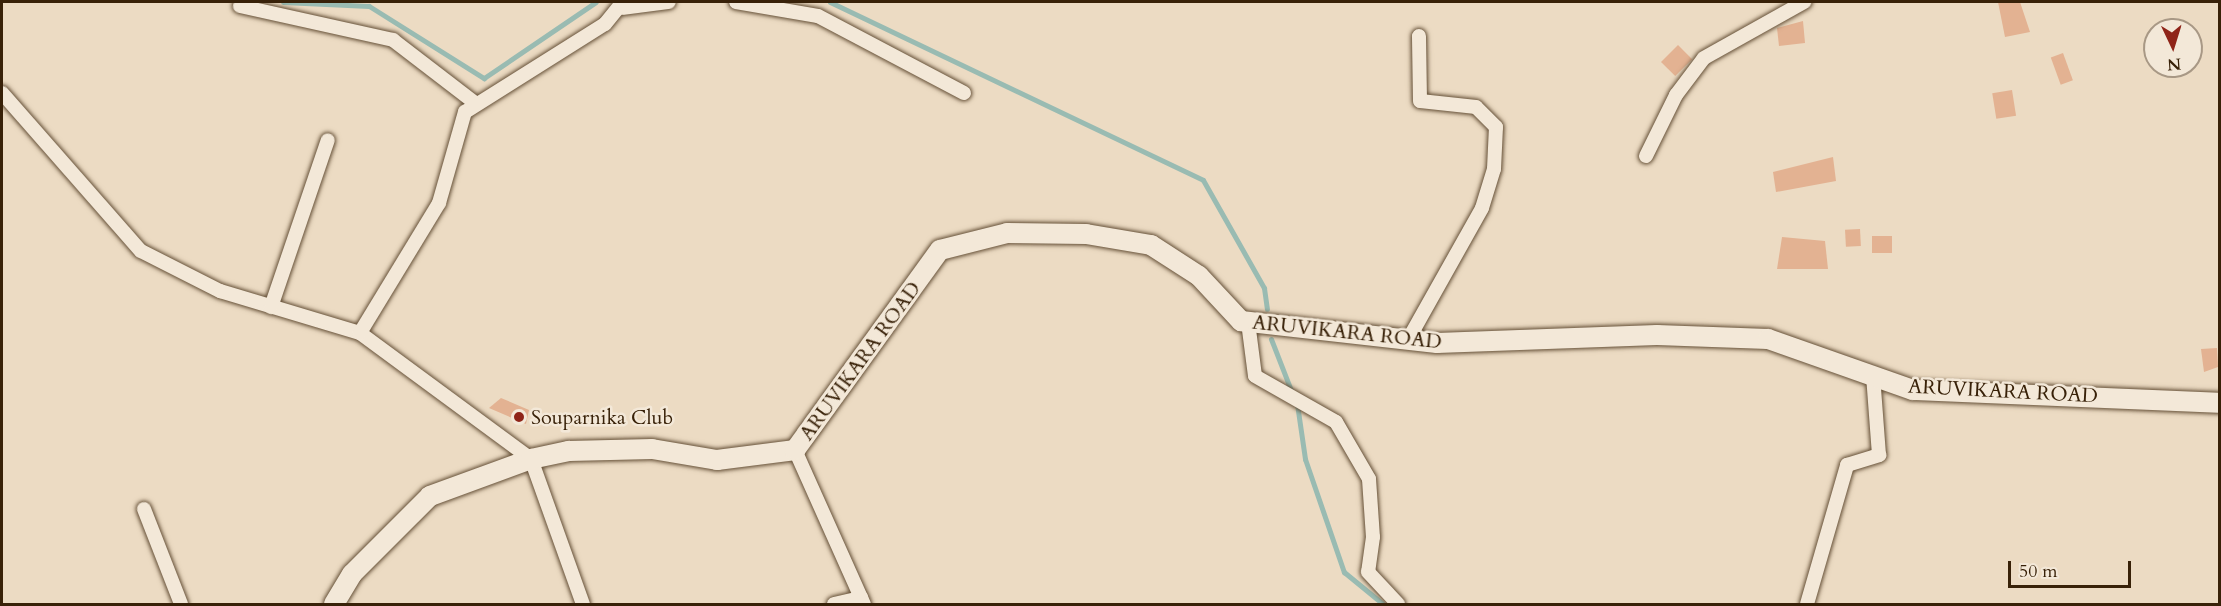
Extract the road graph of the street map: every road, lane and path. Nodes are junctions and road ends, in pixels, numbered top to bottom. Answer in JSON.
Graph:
{"nodes":[{"id":1,"x":669,"y":2,"type":"edge"},
{"id":2,"x":736,"y":2,"type":"edge"},
{"id":3,"x":1804,"y":2,"type":"edge"},
{"id":4,"x":623,"y":5,"type":"edge"},
{"id":5,"x":240,"y":6,"type":"dead end"},
{"id":6,"x":1419,"y":36,"type":"dead end"},
{"id":7,"x":2,"y":93,"type":"edge"},
{"id":8,"x":964,"y":93,"type":"dead end"},
{"id":9,"x":475,"y":103,"type":"junction"},
{"id":10,"x":328,"y":140,"type":"dead end"},
{"id":11,"x":1646,"y":156,"type":"dead end"},
{"id":12,"x":271,"y":308,"type":"junction"},
{"id":13,"x":1248,"y":322,"type":"junction"},
{"id":14,"x":360,"y":333,"type":"junction"},
{"id":15,"x":1408,"y":340,"type":"junction"},
{"id":16,"x":1873,"y":376,"type":"junction"},
{"id":17,"x":2220,"y":403,"type":"edge"},
{"id":18,"x":795,"y":450,"type":"junction"},
{"id":19,"x":531,"y":459,"type":"junction"},
{"id":20,"x":144,"y":509,"type":"dead end"},
{"id":21,"x":863,"y":601,"type":"edge"},
{"id":22,"x":181,"y":604,"type":"edge"},
{"id":23,"x":334,"y":604,"type":"edge"},
{"id":24,"x":583,"y":604,"type":"edge"},
{"id":25,"x":834,"y":604,"type":"edge"},
{"id":26,"x":1398,"y":604,"type":"edge"},
{"id":27,"x":1807,"y":604,"type":"edge"}],
"edges":[{"from":1,"to":4,"type":"street"},
{"from":2,"to":8,"type":"street"},
{"from":3,"to":11,"type":"street"},
{"from":4,"to":9,"type":"street"},
{"from":5,"to":9,"type":"street"},
{"from":6,"to":15,"type":"street"},
{"from":7,"to":12,"type":"street"},
{"from":9,"to":14,"type":"street"},
{"from":10,"to":12,"type":"street"},
{"from":12,"to":14,"type":"street"},
{"from":13,"to":15,"type":"main road","name":"ARUVIKARA ROAD"},
{"from":13,"to":18,"type":"main road","name":"ARUVIKARA ROAD"},
{"from":13,"to":26,"type":"street"},
{"from":14,"to":19,"type":"street"},
{"from":15,"to":16,"type":"main road","name":"ARUVIKARA ROAD"},
{"from":16,"to":17,"type":"main road","name":"ARUVIKARA ROAD"},
{"from":16,"to":27,"type":"street"},
{"from":18,"to":19,"type":"main road","name":"ARUVIKARA ROAD"},
{"from":18,"to":21,"type":"street"},
{"from":19,"to":23,"type":"main road","name":"ARUVIKARA ROAD"},
{"from":19,"to":24,"type":"street"},
{"from":20,"to":22,"type":"street"},
{"from":21,"to":25,"type":"street"}]}
